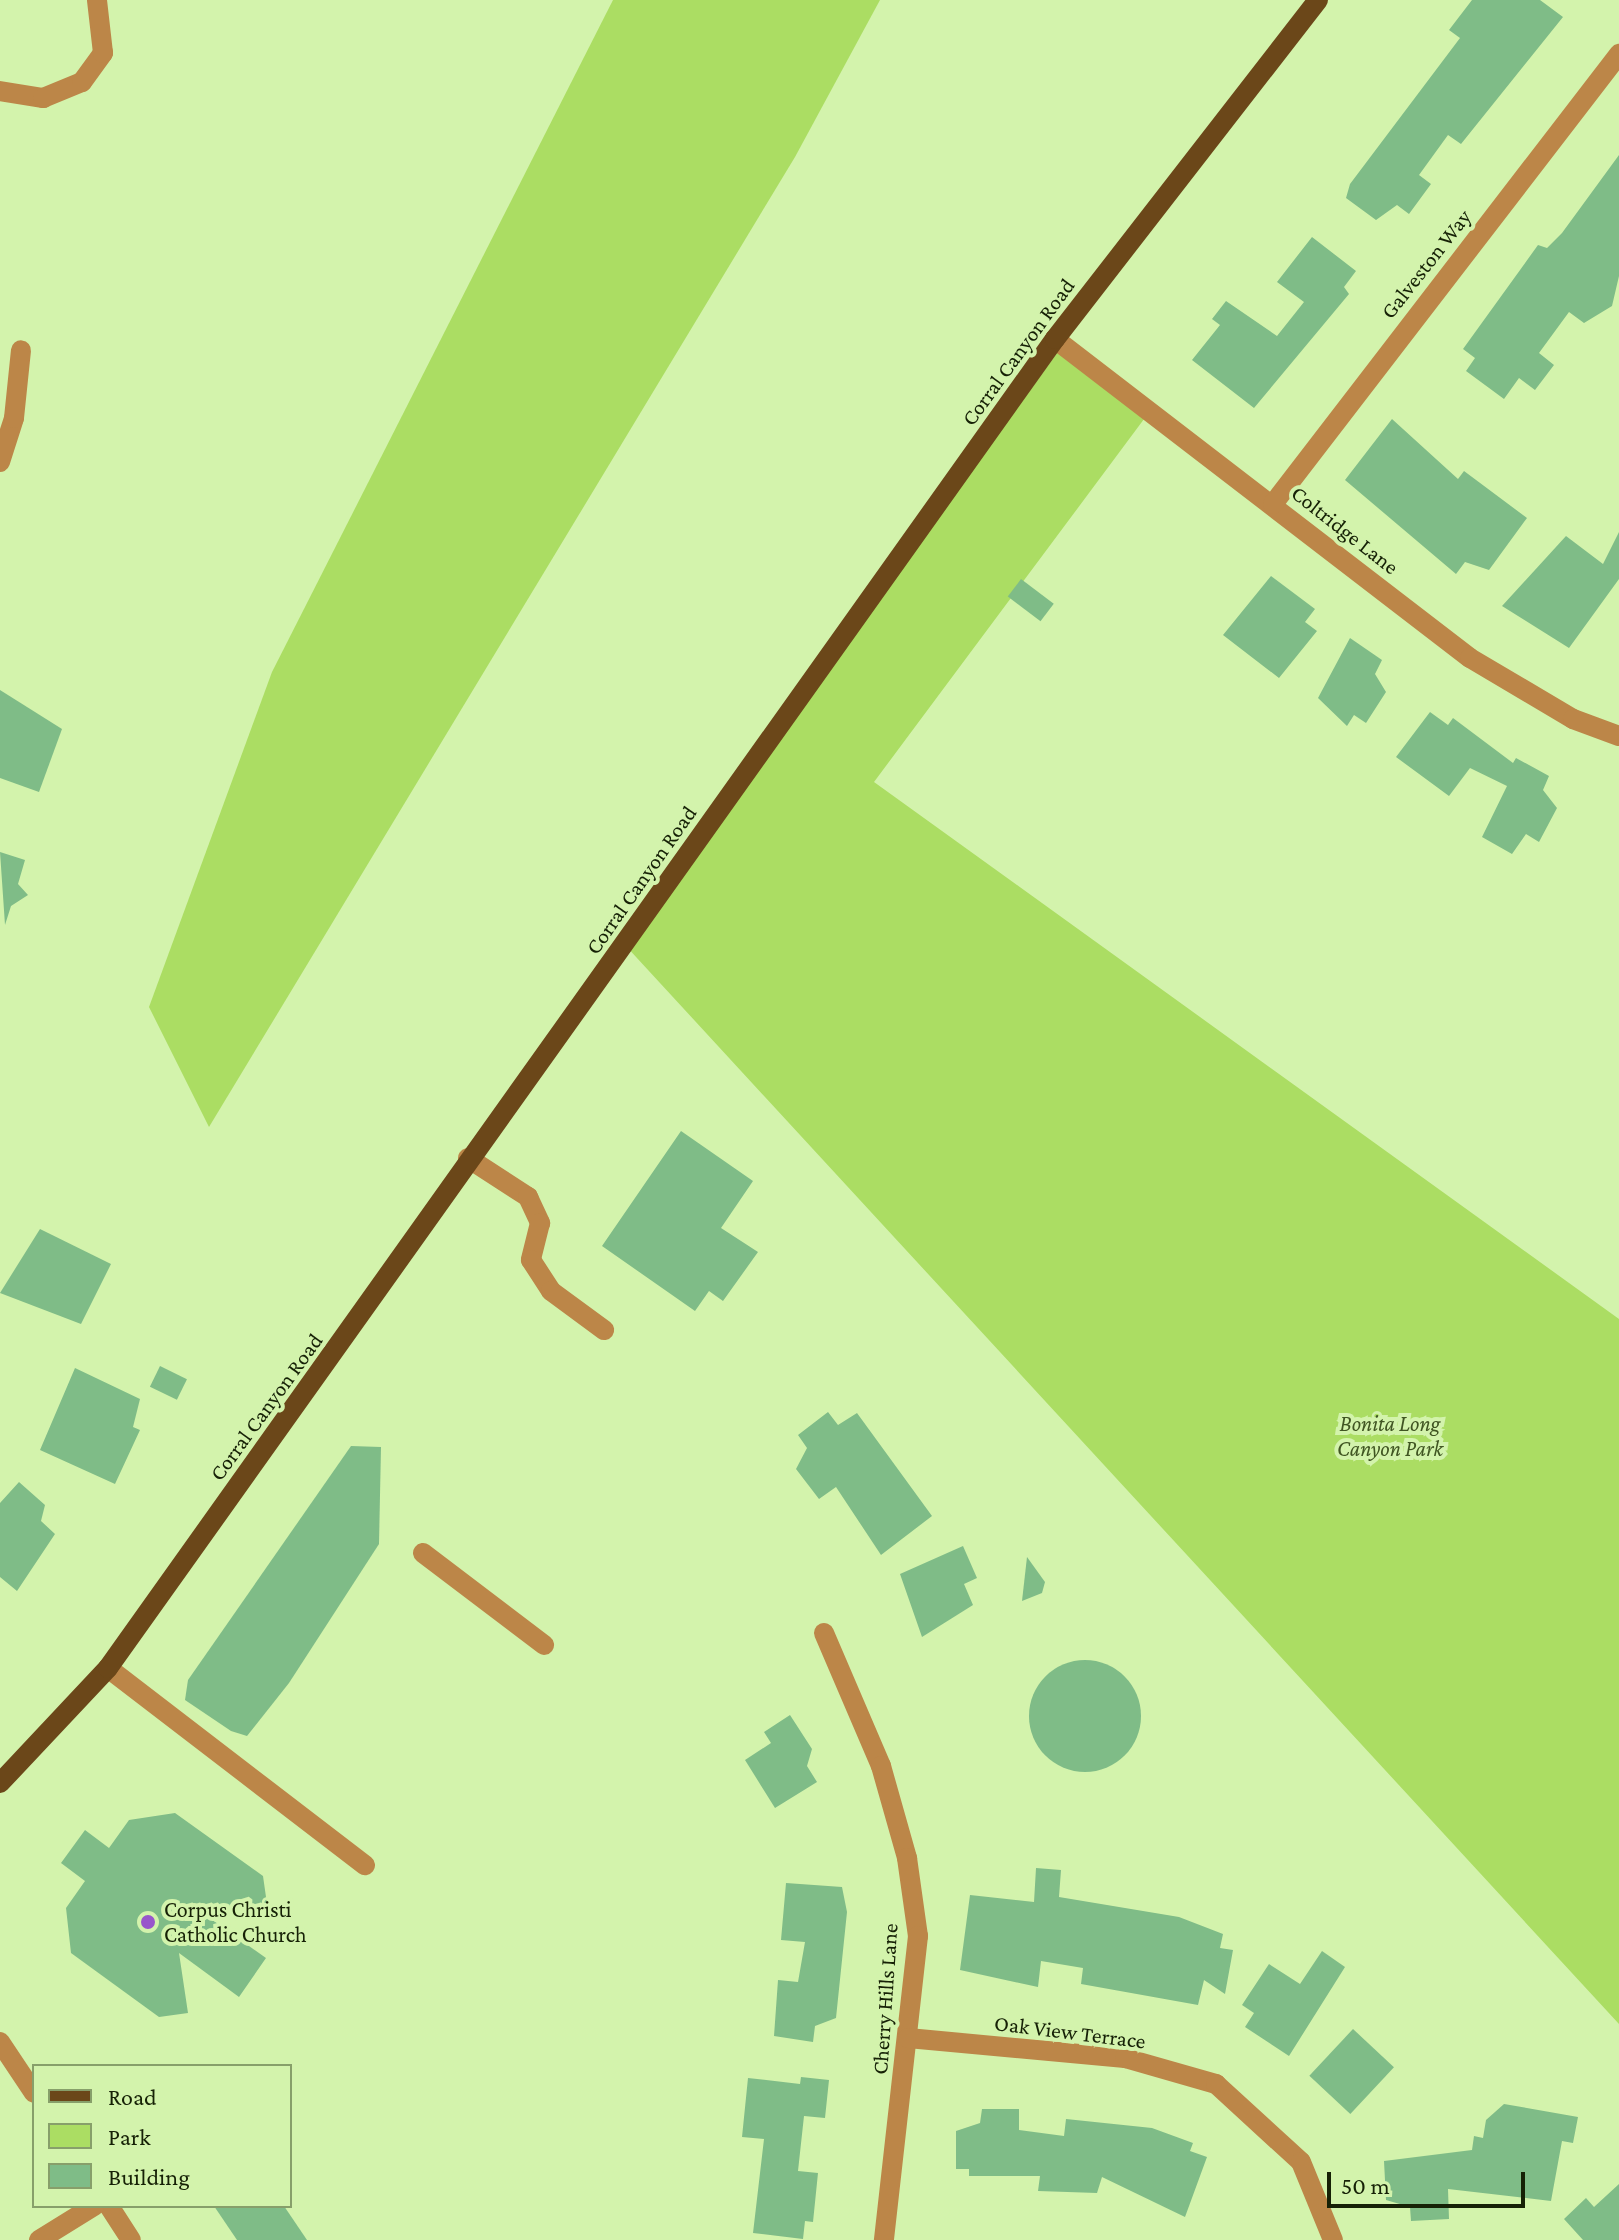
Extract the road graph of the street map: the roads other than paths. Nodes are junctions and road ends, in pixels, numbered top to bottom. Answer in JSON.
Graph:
{"nodes":[{"id":1,"x":97,"y":0,"type":"edge"},
{"id":2,"x":1318,"y":0,"type":"edge"},
{"id":3,"x":1619,"y":54,"type":"edge"},
{"id":4,"x":0,"y":91,"type":"edge"},
{"id":5,"x":1055,"y":339,"type":"junction"},
{"id":6,"x":21,"y":350,"type":"dead end"},
{"id":7,"x":0,"y":462,"type":"edge"},
{"id":8,"x":1273,"y":504,"type":"junction"},
{"id":9,"x":1619,"y":736,"type":"edge"},
{"id":10,"x":468,"y":1158,"type":"junction"},
{"id":11,"x":604,"y":1330,"type":"dead end"},
{"id":12,"x":423,"y":1553,"type":"dead end"},
{"id":13,"x":824,"y":1633,"type":"dead end"},
{"id":14,"x":544,"y":1645,"type":"dead end"},
{"id":15,"x":108,"y":1668,"type":"junction"},
{"id":16,"x":0,"y":1783,"type":"edge"},
{"id":17,"x":365,"y":1865,"type":"dead end"},
{"id":18,"x":908,"y":2038,"type":"junction"},
{"id":19,"x":0,"y":2042,"type":"edge"},
{"id":20,"x":32,"y":2090,"type":"edge"},
{"id":21,"x":91,"y":2208,"type":"edge"},
{"id":22,"x":110,"y":2208,"type":"edge"},
{"id":23,"x":39,"y":2240,"type":"edge"},
{"id":24,"x":131,"y":2240,"type":"edge"},
{"id":25,"x":884,"y":2240,"type":"edge"},
{"id":26,"x":1333,"y":2240,"type":"edge"}],
"edges":[{"from":1,"to":4,"type":"street"},
{"from":2,"to":5,"type":"main road","name":"Corral Canyon Road"},
{"from":3,"to":8,"type":"street","name":"Galveston Way"},
{"from":5,"to":8,"type":"street","name":"Coltridge Lane"},
{"from":5,"to":10,"type":"main road","name":"Corral Canyon Road"},
{"from":6,"to":7,"type":"street"},
{"from":8,"to":9,"type":"street","name":"Coltridge Lane"},
{"from":10,"to":11,"type":"street"},
{"from":10,"to":15,"type":"main road","name":"Corral Canyon Road"},
{"from":12,"to":14,"type":"street"},
{"from":13,"to":18,"type":"street","name":"Cherry Hills Lane"},
{"from":15,"to":16,"type":"main road","name":"Corral Canyon Road"},
{"from":15,"to":17,"type":"street"},
{"from":18,"to":25,"type":"street","name":"Cherry Hills Lane"},
{"from":18,"to":26,"type":"street","name":"Oak View Terrace"},
{"from":19,"to":20,"type":"street"},
{"from":21,"to":23,"type":"street"},
{"from":22,"to":24,"type":"street"}]}
